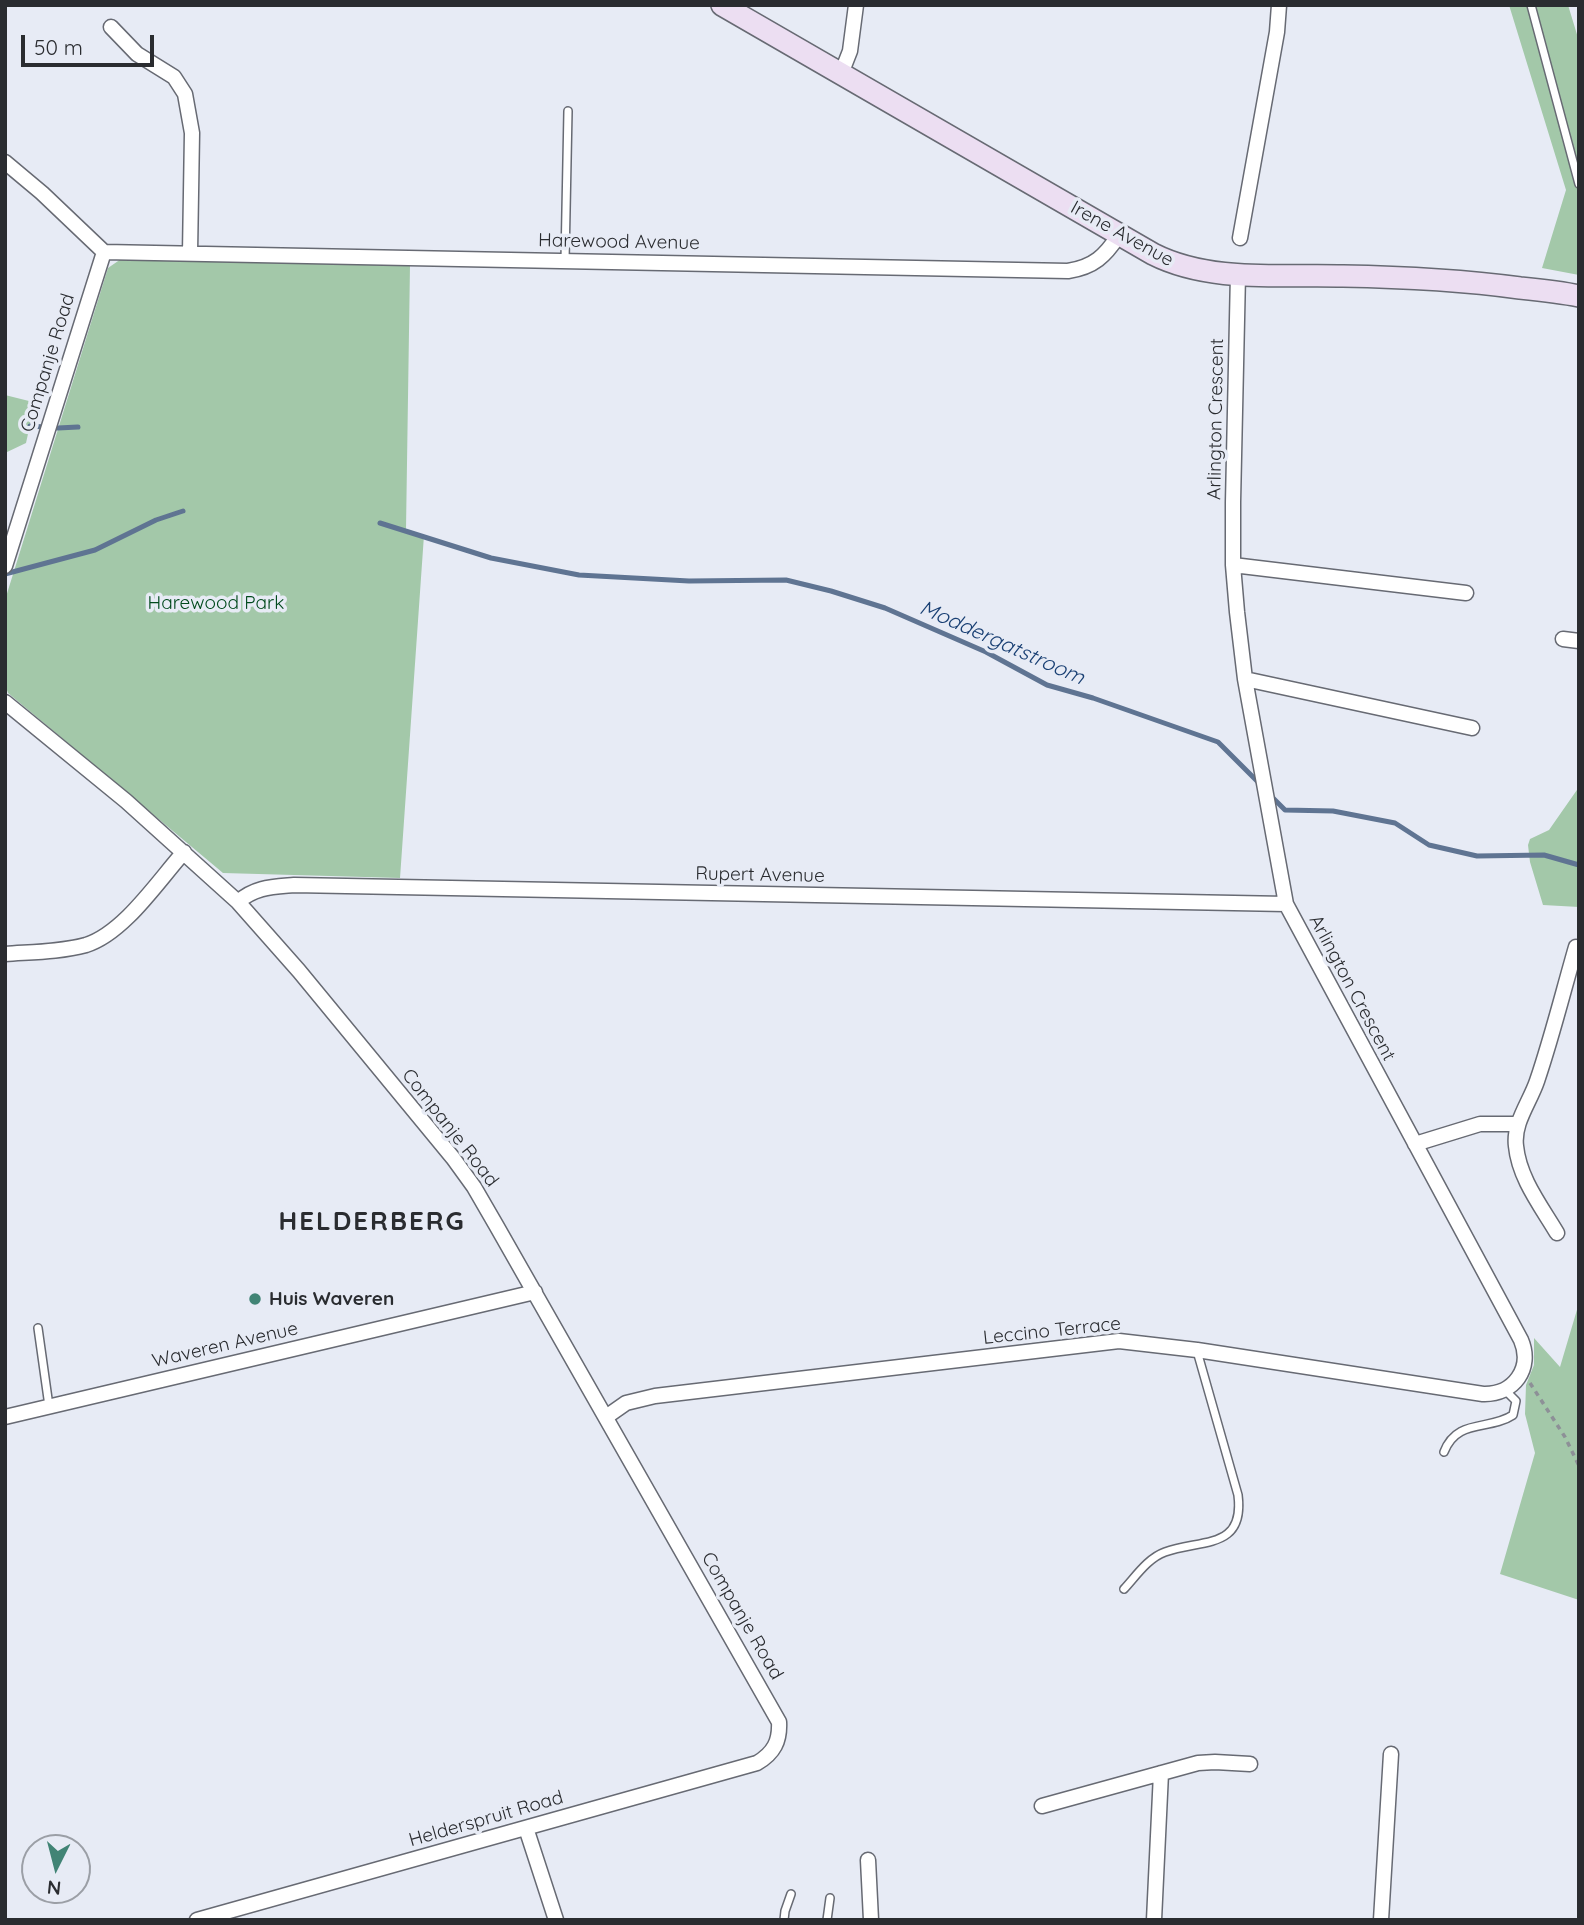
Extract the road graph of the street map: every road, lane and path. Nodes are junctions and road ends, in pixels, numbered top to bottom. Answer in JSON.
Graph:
{"nodes":[{"id":1,"x":722,"y":5,"type":"edge"},
{"id":2,"x":856,"y":5,"type":"edge"},
{"id":3,"x":1279,"y":5,"type":"edge"},
{"id":4,"x":1531,"y":5,"type":"edge"},
{"id":5,"x":111,"y":27,"type":"dead end"},
{"id":6,"x":841,"y":74,"type":"junction"},
{"id":7,"x":568,"y":111,"type":"dead end"},
{"id":8,"x":5,"y":162,"type":"edge"},
{"id":9,"x":1579,"y":184,"type":"edge"},
{"id":10,"x":1119,"y":235,"type":"junction"},
{"id":11,"x":1241,"y":238,"type":"dead end"},
{"id":12,"x":104,"y":252,"type":"junction"},
{"id":13,"x":190,"y":253,"type":"junction"},
{"id":14,"x":565,"y":260,"type":"junction"},
{"id":15,"x":1238,"y":274,"type":"junction"},
{"id":16,"x":1577,"y":295,"type":"edge"},
{"id":17,"x":1233,"y":565,"type":"junction"},
{"id":18,"x":5,"y":566,"type":"edge"},
{"id":19,"x":1466,"y":593,"type":"dead end"},
{"id":20,"x":1563,"y":639,"type":"dead end"},
{"id":21,"x":1579,"y":641,"type":"edge"},
{"id":22,"x":1245,"y":679,"type":"junction"},
{"id":23,"x":5,"y":702,"type":"edge"},
{"id":24,"x":1472,"y":728,"type":"dead end"},
{"id":25,"x":184,"y":852,"type":"junction"},
{"id":26,"x":238,"y":902,"type":"junction"},
{"id":27,"x":1286,"y":904,"type":"junction"},
{"id":28,"x":1576,"y":947,"type":"dead end"},
{"id":29,"x":5,"y":954,"type":"edge"},
{"id":30,"x":1518,"y":1124,"type":"junction"},
{"id":31,"x":1415,"y":1144,"type":"junction"},
{"id":32,"x":1556,"y":1233,"type":"dead end"},
{"id":33,"x":534,"y":1292,"type":"junction"},
{"id":34,"x":38,"y":1328,"type":"dead end"},
{"id":35,"x":1197,"y":1350,"type":"junction"},
{"id":36,"x":1521,"y":1375,"type":"junction"},
{"id":37,"x":1505,"y":1390,"type":"junction"},
{"id":38,"x":49,"y":1407,"type":"junction"},
{"id":39,"x":5,"y":1417,"type":"edge"},
{"id":40,"x":606,"y":1417,"type":"junction"},
{"id":41,"x":1444,"y":1452,"type":"dead end"},
{"id":42,"x":1579,"y":1466,"type":"edge"},
{"id":43,"x":1124,"y":1589,"type":"dead end"},
{"id":44,"x":777,"y":1744,"type":"joint"},
{"id":45,"x":1391,"y":1754,"type":"dead end"},
{"id":46,"x":1250,"y":1764,"type":"dead end"},
{"id":47,"x":1161,"y":1773,"type":"junction"},
{"id":48,"x":1042,"y":1806,"type":"dead end"},
{"id":49,"x":526,"y":1828,"type":"junction"},
{"id":50,"x":868,"y":1860,"type":"dead end"},
{"id":51,"x":791,"y":1894,"type":"dead end"},
{"id":52,"x":830,"y":1898,"type":"dead end"},
{"id":53,"x":197,"y":1920,"type":"edge"},
{"id":54,"x":556,"y":1920,"type":"edge"},
{"id":55,"x":784,"y":1920,"type":"edge"},
{"id":56,"x":827,"y":1920,"type":"edge"},
{"id":57,"x":871,"y":1920,"type":"edge"},
{"id":58,"x":1154,"y":1920,"type":"edge"},
{"id":59,"x":1381,"y":1920,"type":"edge"}],
"edges":[{"from":1,"to":6,"type":"street","name":"Irene Avenue"},
{"from":2,"to":6,"type":"street"},
{"from":3,"to":11,"type":"street"},
{"from":4,"to":9,"type":"lane"},
{"from":5,"to":13,"type":"street"},
{"from":6,"to":10,"type":"street","name":"Irene Avenue"},
{"from":7,"to":14,"type":"lane"},
{"from":8,"to":12,"type":"street"},
{"from":10,"to":14,"type":"street","name":"Harewood Avenue"},
{"from":10,"to":15,"type":"street","name":"Irene Avenue"},
{"from":12,"to":13,"type":"street","name":"Harewood Avenue"},
{"from":12,"to":18,"type":"street","name":"Companje Road"},
{"from":13,"to":14,"type":"street","name":"Harewood Avenue"},
{"from":15,"to":16,"type":"street","name":"Irene Avenue"},
{"from":15,"to":17,"type":"street","name":"Arlington Crescent"},
{"from":17,"to":19,"type":"street"},
{"from":17,"to":22,"type":"street","name":"Arlington Crescent"},
{"from":20,"to":21,"type":"street"},
{"from":22,"to":24,"type":"street"},
{"from":22,"to":27,"type":"street","name":"Arlington Crescent"},
{"from":23,"to":25,"type":"street","name":"Companje Road"},
{"from":25,"to":26,"type":"street","name":"Companje Road"},
{"from":25,"to":29,"type":"street"},
{"from":26,"to":27,"type":"street","name":"Rupert Avenue"},
{"from":26,"to":33,"type":"street","name":"Companje Road"},
{"from":27,"to":31,"type":"street","name":"Arlington Crescent"},
{"from":28,"to":30,"type":"street"},
{"from":30,"to":31,"type":"street"},
{"from":30,"to":32,"type":"street"},
{"from":31,"to":36,"type":"street","name":"Arlington Crescent"},
{"from":33,"to":38,"type":"street","name":"Waveren Avenue"},
{"from":33,"to":40,"type":"street","name":"Companje Road"},
{"from":34,"to":38,"type":"lane"},
{"from":35,"to":37,"type":"street","name":"Leccino Terrace"},
{"from":35,"to":40,"type":"street","name":"Leccino Terrace"},
{"from":35,"to":43,"type":"lane"},
{"from":36,"to":37,"type":"street"},
{"from":36,"to":42,"type":"path"},
{"from":37,"to":41,"type":"lane"},
{"from":38,"to":39,"type":"street","name":"Waveren Avenue"},
{"from":40,"to":44,"type":"street","name":"Companje Road"},
{"from":44,"to":49,"type":"street","name":"Helderspruit Road"},
{"from":45,"to":59,"type":"street"},
{"from":46,"to":47,"type":"street"},
{"from":47,"to":48,"type":"street"},
{"from":47,"to":58,"type":"street"},
{"from":49,"to":53,"type":"street","name":"Helderspruit Road"},
{"from":49,"to":54,"type":"street"},
{"from":50,"to":57,"type":"street"},
{"from":51,"to":55,"type":"lane"},
{"from":52,"to":56,"type":"lane"}]}
